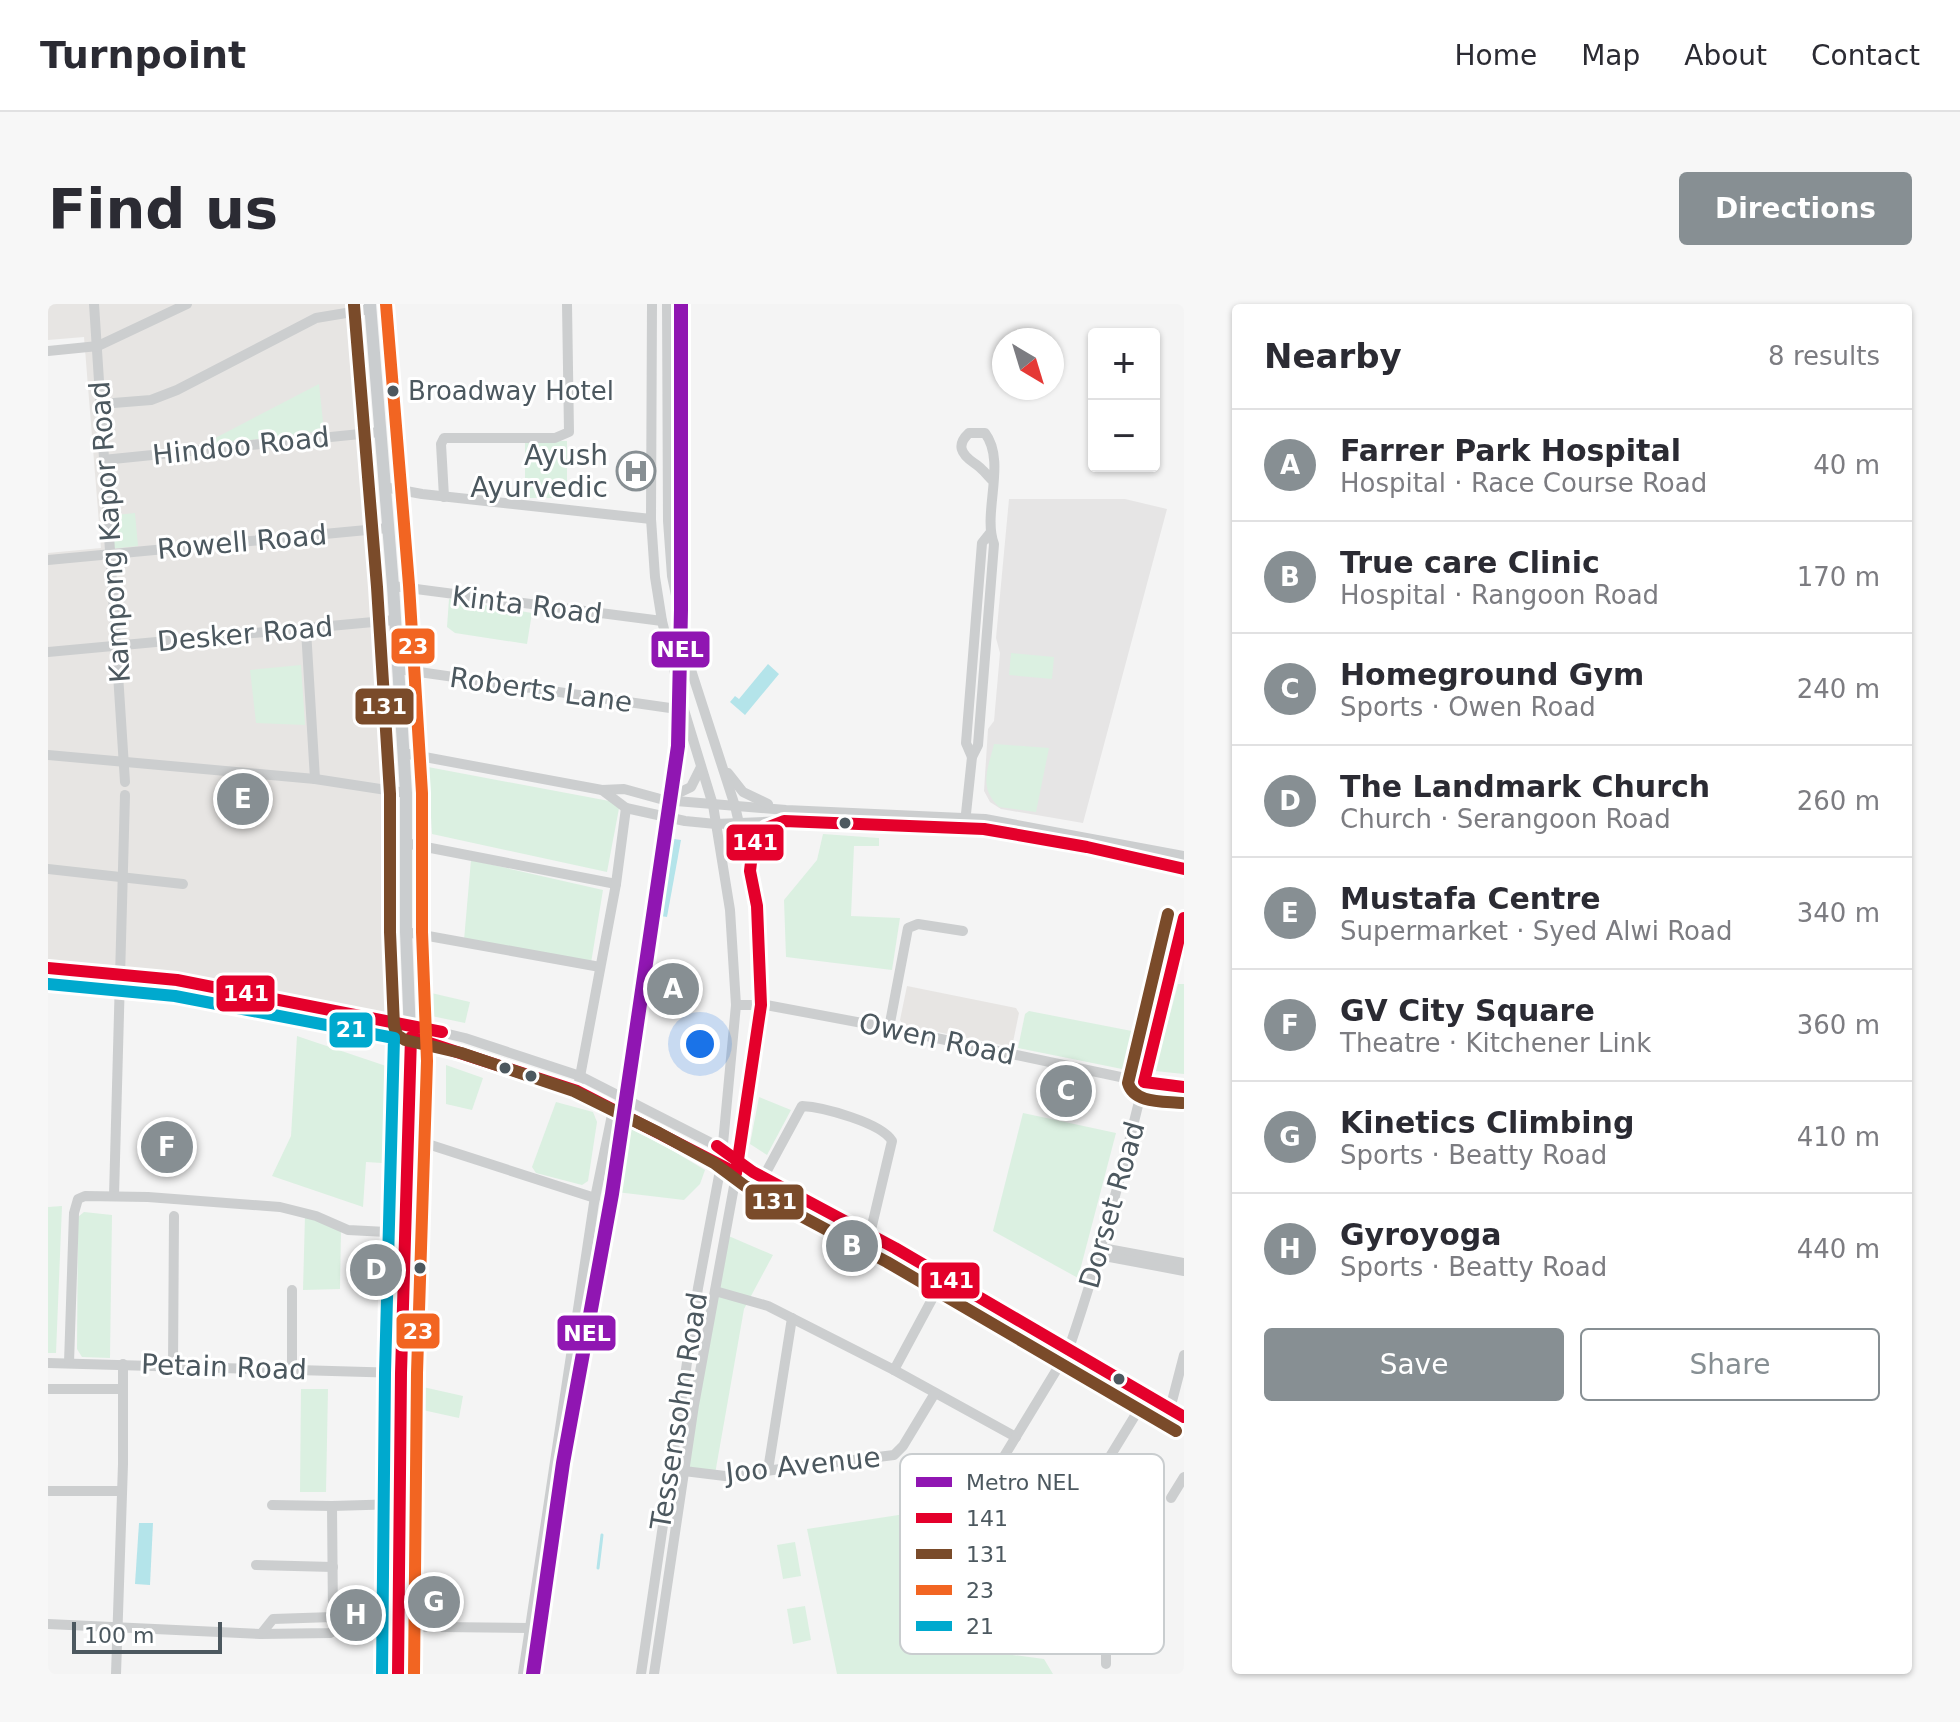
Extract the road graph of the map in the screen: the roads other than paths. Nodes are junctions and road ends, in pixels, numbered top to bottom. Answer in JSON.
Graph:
{"nodes":[{"id":1,"x":94,"y":304,"type":"edge"},
{"id":2,"x":187,"y":304,"type":"edge"},
{"id":3,"x":567,"y":304,"type":"edge"},
{"id":4,"x":652,"y":304,"type":"edge"},
{"id":5,"x":667,"y":304,"type":"edge"},
{"id":6,"x":370,"y":306,"type":"edge"},
{"id":7,"x":98,"y":346,"type":"junction"},
{"id":8,"x":48,"y":351,"type":"edge"},
{"id":9,"x":101,"y":404,"type":"junction"},
{"id":10,"x":380,"y":432,"type":"junction"},
{"id":11,"x":103,"y":460,"type":"junction"},
{"id":12,"x":993,"y":481,"type":"junction"},
{"id":13,"x":384,"y":487,"type":"junction"},
{"id":14,"x":444,"y":497,"type":"junction"},
{"id":15,"x":651,"y":519,"type":"junction"},
{"id":16,"x":388,"y":528,"type":"junction"},
{"id":17,"x":109,"y":554,"type":"junction"},
{"id":18,"x":48,"y":560,"type":"edge"},
{"id":19,"x":393,"y":586,"type":"junction"},
{"id":20,"x":395,"y":620,"type":"junction"},
{"id":21,"x":662,"y":621,"type":"junction"},
{"id":22,"x":306,"y":630,"type":"junction"},
{"id":23,"x":116,"y":646,"type":"junction"},
{"id":24,"x":48,"y":652,"type":"edge"},
{"id":25,"x":398,"y":669,"type":"junction"},
{"id":26,"x":684,"y":710,"type":"junction"},
{"id":27,"x":403,"y":753,"type":"junction"},
{"id":28,"x":48,"y":755,"type":"edge"},
{"id":29,"x":719,"y":758,"type":"junction"},
{"id":30,"x":125,"y":760,"type":"junction"},
{"id":31,"x":701,"y":767,"type":"junction"},
{"id":32,"x":315,"y":779,"type":"junction"},
{"id":33,"x":125,"y":782,"type":"dead end"},
{"id":34,"x":602,"y":790,"type":"junction"},
{"id":35,"x":406,"y":793,"type":"junction"},
{"id":36,"x":125,"y":795,"type":"dead end"},
{"id":37,"x":664,"y":800,"type":"junction"},
{"id":38,"x":713,"y":805,"type":"junction"},
{"id":39,"x":735,"y":806,"type":"junction"},
{"id":40,"x":626,"y":808,"type":"junction"},
{"id":41,"x":785,"y":816,"type":"junction"},
{"id":42,"x":965,"y":823,"type":"junction"},
{"id":43,"x":716,"y":824,"type":"junction"},
{"id":44,"x":739,"y":824,"type":"junction"},
{"id":45,"x":405,"y":843,"type":"junction"},
{"id":46,"x":1184,"y":856,"type":"edge"},
{"id":47,"x":48,"y":869,"type":"edge"},
{"id":48,"x":1184,"y":869,"type":"edge"},
{"id":49,"x":750,"y":871,"type":"junction"},
{"id":50,"x":124,"y":877,"type":"junction"},
{"id":51,"x":183,"y":884,"type":"dead end"},
{"id":52,"x":616,"y":884,"type":"junction"},
{"id":53,"x":1184,"y":918,"type":"edge"},
{"id":54,"x":963,"y":931,"type":"dead end"},
{"id":55,"x":406,"y":932,"type":"junction"},
{"id":56,"x":600,"y":967,"type":"junction"},
{"id":57,"x":48,"y":968,"type":"edge"},
{"id":58,"x":48,"y":980,"type":"edge"},
{"id":59,"x":120,"y":980,"type":"junction"},
{"id":60,"x":736,"y":1005,"type":"junction"},
{"id":61,"x":761,"y":1005,"type":"junction"},
{"id":62,"x":889,"y":1028,"type":"junction"},
{"id":63,"x":410,"y":1031,"type":"junction"},
{"id":64,"x":580,"y":1076,"type":"junction"},
{"id":65,"x":1144,"y":1082,"type":"junction"},
{"id":66,"x":1184,"y":1087,"type":"edge"},
{"id":67,"x":577,"y":1091,"type":"junction"},
{"id":68,"x":617,"y":1096,"type":"junction"},
{"id":69,"x":613,"y":1108,"type":"junction"},
{"id":70,"x":409,"y":1138,"type":"junction"},
{"id":71,"x":723,"y":1149,"type":"junction"},
{"id":72,"x":738,"y":1159,"type":"junction"},
{"id":73,"x":721,"y":1165,"type":"junction"},
{"id":74,"x":736,"y":1173,"type":"junction"},
{"id":75,"x":759,"y":1174,"type":"junction"},
{"id":76,"x":114,"y":1196,"type":"junction"},
{"id":77,"x":595,"y":1198,"type":"junction"},
{"id":78,"x":174,"y":1216,"type":"dead end"},
{"id":79,"x":406,"y":1233,"type":"junction"},
{"id":80,"x":870,"y":1234,"type":"junction"},
{"id":81,"x":1100,"y":1251,"type":"junction"},
{"id":82,"x":1184,"y":1263,"type":"edge"},
{"id":83,"x":1184,"y":1271,"type":"edge"},
{"id":84,"x":944,"y":1277,"type":"junction"},
{"id":85,"x":292,"y":1290,"type":"dead end"},
{"id":86,"x":715,"y":1291,"type":"junction"},
{"id":87,"x":792,"y":1318,"type":"junction"},
{"id":88,"x":1068,"y":1351,"type":"junction"},
{"id":89,"x":1184,"y":1355,"type":"edge"},
{"id":90,"x":48,"y":1363,"type":"edge"},
{"id":91,"x":69,"y":1363,"type":"junction"},
{"id":92,"x":123,"y":1364,"type":"junction"},
{"id":93,"x":173,"y":1366,"type":"junction"},
{"id":94,"x":292,"y":1370,"type":"junction"},
{"id":95,"x":894,"y":1370,"type":"junction"},
{"id":96,"x":401,"y":1373,"type":"junction"},
{"id":97,"x":48,"y":1389,"type":"edge"},
{"id":98,"x":123,"y":1389,"type":"junction"},
{"id":99,"x":935,"y":1393,"type":"junction"},
{"id":100,"x":1147,"y":1396,"type":"junction"},
{"id":101,"x":1170,"y":1409,"type":"junction"},
{"id":102,"x":1184,"y":1417,"type":"edge"},
{"id":103,"x":1016,"y":1437,"type":"junction"},
{"id":104,"x":1006,"y":1454,"type":"edge"},
{"id":105,"x":1112,"y":1454,"type":"edge"},
{"id":106,"x":768,"y":1470,"type":"junction"},
{"id":107,"x":684,"y":1471,"type":"junction"},
{"id":108,"x":1184,"y":1477,"type":"edge"},
{"id":109,"x":48,"y":1491,"type":"edge"},
{"id":110,"x":121,"y":1491,"type":"junction"},
{"id":111,"x":1171,"y":1498,"type":"dead end"},
{"id":112,"x":400,"y":1504,"type":"junction"},
{"id":113,"x":272,"y":1505,"type":"dead end"},
{"id":114,"x":332,"y":1506,"type":"junction"},
{"id":115,"x":256,"y":1565,"type":"dead end"},
{"id":116,"x":333,"y":1567,"type":"junction"},
{"id":117,"x":333,"y":1617,"type":"junction"},
{"id":118,"x":48,"y":1624,"type":"edge"},
{"id":119,"x":399,"y":1625,"type":"junction"},
{"id":120,"x":343,"y":1626,"type":"junction"},
{"id":121,"x":116,"y":1628,"type":"junction"},
{"id":122,"x":528,"y":1628,"type":"junction"},
{"id":123,"x":261,"y":1634,"type":"junction"},
{"id":124,"x":1106,"y":1654,"type":"edge"},
{"id":125,"x":1106,"y":1664,"type":"dead end"},
{"id":126,"x":116,"y":1674,"type":"edge"},
{"id":127,"x":398,"y":1674,"type":"edge"},
{"id":128,"x":523,"y":1674,"type":"edge"},
{"id":129,"x":641,"y":1674,"type":"edge"},
{"id":130,"x":654,"y":1674,"type":"edge"}],
"edges":[{"from":1,"to":7,"type":"street","name":"Kampong Kapor Road"},
{"from":2,"to":7,"type":"street"},
{"from":3,"to":14,"type":"street"},
{"from":4,"to":15,"type":"street","name":"Tessensohn Road"},
{"from":5,"to":29,"type":"street","name":"Tessensohn Road"},
{"from":6,"to":9,"type":"street"},
{"from":6,"to":10,"type":"main road"},
{"from":7,"to":8,"type":"street"},
{"from":7,"to":9,"type":"street","name":"Kampong Kapor Road"},
{"from":9,"to":11,"type":"street","name":"Kampong Kapor Road"},
{"from":10,"to":11,"type":"street","name":"Hindoo Road"},
{"from":10,"to":13,"type":"main road"},
{"from":11,"to":17,"type":"street","name":"Kampong Kapor Road"},
{"from":12,"to":12,"type":"street"},
{"from":12,"to":42,"type":"street"},
{"from":13,"to":14,"type":"street"},
{"from":13,"to":16,"type":"main road"},
{"from":14,"to":15,"type":"street"},
{"from":15,"to":21,"type":"street","name":"Tessensohn Road"},
{"from":16,"to":17,"type":"street","name":"Rowell Road"},
{"from":16,"to":19,"type":"main road"},
{"from":17,"to":18,"type":"street","name":"Rowell Road"},
{"from":17,"to":23,"type":"street","name":"Kampong Kapor Road"},
{"from":19,"to":20,"type":"main road"},
{"from":19,"to":21,"type":"street","name":"Kinta Road"},
{"from":20,"to":22,"type":"street","name":"Desker Road"},
{"from":20,"to":25,"type":"main road"},
{"from":21,"to":26,"type":"street","name":"Tessensohn Road"},
{"from":22,"to":23,"type":"street","name":"Desker Road"},
{"from":22,"to":32,"type":"street"},
{"from":23,"to":24,"type":"street","name":"Desker Road"},
{"from":23,"to":30,"type":"street","name":"Kampong Kapor Road"},
{"from":25,"to":26,"type":"street","name":"Roberts Lane"},
{"from":25,"to":27,"type":"main road"},
{"from":26,"to":31,"type":"street","name":"Tessensohn Road"},
{"from":27,"to":34,"type":"street"},
{"from":27,"to":35,"type":"main road"},
{"from":28,"to":30,"type":"street"},
{"from":29,"to":39,"type":"street","name":"Tessensohn Road"},
{"from":29,"to":41,"type":"street"},
{"from":30,"to":32,"type":"street"},
{"from":30,"to":33,"type":"street","name":"Kampong Kapor Road"},
{"from":31,"to":37,"type":"street"},
{"from":31,"to":38,"type":"street","name":"Tessensohn Road"},
{"from":32,"to":35,"type":"street"},
{"from":34,"to":37,"type":"street"},
{"from":34,"to":40,"type":"street"},
{"from":35,"to":45,"type":"main road"},
{"from":36,"to":50,"type":"street"},
{"from":37,"to":38,"type":"street"},
{"from":38,"to":39,"type":"street"},
{"from":38,"to":43,"type":"street","name":"Tessensohn Road"},
{"from":39,"to":41,"type":"street"},
{"from":39,"to":44,"type":"street","name":"Tessensohn Road"},
{"from":40,"to":43,"type":"street"},
{"from":40,"to":52,"type":"street"},
{"from":41,"to":42,"type":"street"},
{"from":41,"to":44,"type":"street"},
{"from":41,"to":49,"type":"street"},
{"from":42,"to":46,"type":"street"},
{"from":42,"to":48,"type":"street"},
{"from":43,"to":44,"type":"street"},
{"from":43,"to":60,"type":"street","name":"Tessensohn Road"},
{"from":44,"to":49,"type":"street","name":"Tessensohn Road"},
{"from":45,"to":52,"type":"street"},
{"from":45,"to":55,"type":"main road"},
{"from":47,"to":50,"type":"street"},
{"from":49,"to":61,"type":"street","name":"Tessensohn Road"},
{"from":50,"to":51,"type":"street"},
{"from":50,"to":59,"type":"street"},
{"from":52,"to":56,"type":"street"},
{"from":53,"to":65,"type":"street","name":"Dorset Road"},
{"from":54,"to":62,"type":"street"},
{"from":55,"to":56,"type":"street"},
{"from":55,"to":63,"type":"main road"},
{"from":56,"to":64,"type":"street"},
{"from":57,"to":59,"type":"street"},
{"from":58,"to":59,"type":"street"},
{"from":59,"to":63,"type":"street"},
{"from":59,"to":76,"type":"street"},
{"from":60,"to":61,"type":"street","name":"Owen Road"},
{"from":60,"to":71,"type":"street","name":"Tessensohn Road"},
{"from":61,"to":62,"type":"street","name":"Owen Road"},
{"from":61,"to":72,"type":"street","name":"Tessensohn Road"},
{"from":62,"to":65,"type":"street","name":"Owen Road"},
{"from":63,"to":64,"type":"street"},
{"from":63,"to":67,"type":"street"},
{"from":63,"to":70,"type":"main road"},
{"from":64,"to":67,"type":"street"},
{"from":64,"to":68,"type":"street"},
{"from":65,"to":66,"type":"street","name":"Owen Road"},
{"from":65,"to":81,"type":"street","name":"Dorset Road"},
{"from":67,"to":69,"type":"street"},
{"from":68,"to":69,"type":"street"},
{"from":68,"to":71,"type":"street"},
{"from":69,"to":73,"type":"street"},
{"from":69,"to":77,"type":"street"},
{"from":70,"to":77,"type":"street"},
{"from":70,"to":79,"type":"main road"},
{"from":71,"to":72,"type":"street"},
{"from":71,"to":73,"type":"street","name":"Tessensohn Road"},
{"from":72,"to":74,"type":"street","name":"Tessensohn Road"},
{"from":72,"to":75,"type":"street"},
{"from":73,"to":74,"type":"street"},
{"from":73,"to":129,"type":"street","name":"Tessensohn Road"},
{"from":74,"to":75,"type":"street"},
{"from":74,"to":86,"type":"street","name":"Tessensohn Road"},
{"from":75,"to":80,"type":"street"},
{"from":75,"to":80,"type":"street"},
{"from":76,"to":79,"type":"street"},
{"from":76,"to":91,"type":"street"},
{"from":77,"to":122,"type":"street"},
{"from":78,"to":93,"type":"street"},
{"from":79,"to":96,"type":"main road"},
{"from":80,"to":84,"type":"street"},
{"from":81,"to":82,"type":"street"},
{"from":81,"to":83,"type":"street"},
{"from":81,"to":88,"type":"street","name":"Dorset Road"},
{"from":84,"to":88,"type":"street"},
{"from":84,"to":95,"type":"street"},
{"from":85,"to":94,"type":"street"},
{"from":86,"to":87,"type":"street"},
{"from":86,"to":107,"type":"street","name":"Tessensohn Road"},
{"from":87,"to":95,"type":"street"},
{"from":87,"to":106,"type":"street"},
{"from":88,"to":100,"type":"street"},
{"from":88,"to":103,"type":"street","name":"Dorset Road"},
{"from":89,"to":101,"type":"street"},
{"from":90,"to":91,"type":"street","name":"Petain Road"},
{"from":91,"to":92,"type":"street","name":"Petain Road"},
{"from":92,"to":93,"type":"street","name":"Petain Road"},
{"from":92,"to":98,"type":"street"},
{"from":93,"to":94,"type":"street","name":"Petain Road"},
{"from":94,"to":96,"type":"street","name":"Petain Road"},
{"from":95,"to":99,"type":"street"},
{"from":96,"to":112,"type":"main road"},
{"from":97,"to":98,"type":"street","name":"Petain Road"},
{"from":98,"to":110,"type":"street"},
{"from":99,"to":103,"type":"street"},
{"from":99,"to":106,"type":"street","name":"Joo Avenue"},
{"from":100,"to":101,"type":"street"},
{"from":100,"to":105,"type":"street"},
{"from":101,"to":102,"type":"street"},
{"from":103,"to":104,"type":"street","name":"Dorset Road"},
{"from":106,"to":107,"type":"street","name":"Joo Avenue"},
{"from":107,"to":130,"type":"street","name":"Tessensohn Road"},
{"from":108,"to":111,"type":"street"},
{"from":109,"to":110,"type":"street"},
{"from":110,"to":121,"type":"street"},
{"from":112,"to":114,"type":"street"},
{"from":112,"to":119,"type":"main road"},
{"from":113,"to":114,"type":"street"},
{"from":114,"to":116,"type":"street"},
{"from":115,"to":116,"type":"street"},
{"from":116,"to":117,"type":"street"},
{"from":117,"to":120,"type":"street"},
{"from":117,"to":123,"type":"street"},
{"from":118,"to":121,"type":"street"},
{"from":119,"to":120,"type":"street"},
{"from":119,"to":122,"type":"street"},
{"from":119,"to":127,"type":"main road"},
{"from":120,"to":123,"type":"street"},
{"from":121,"to":123,"type":"street"},
{"from":121,"to":126,"type":"street"},
{"from":122,"to":128,"type":"street"},
{"from":124,"to":125,"type":"street"}]}
